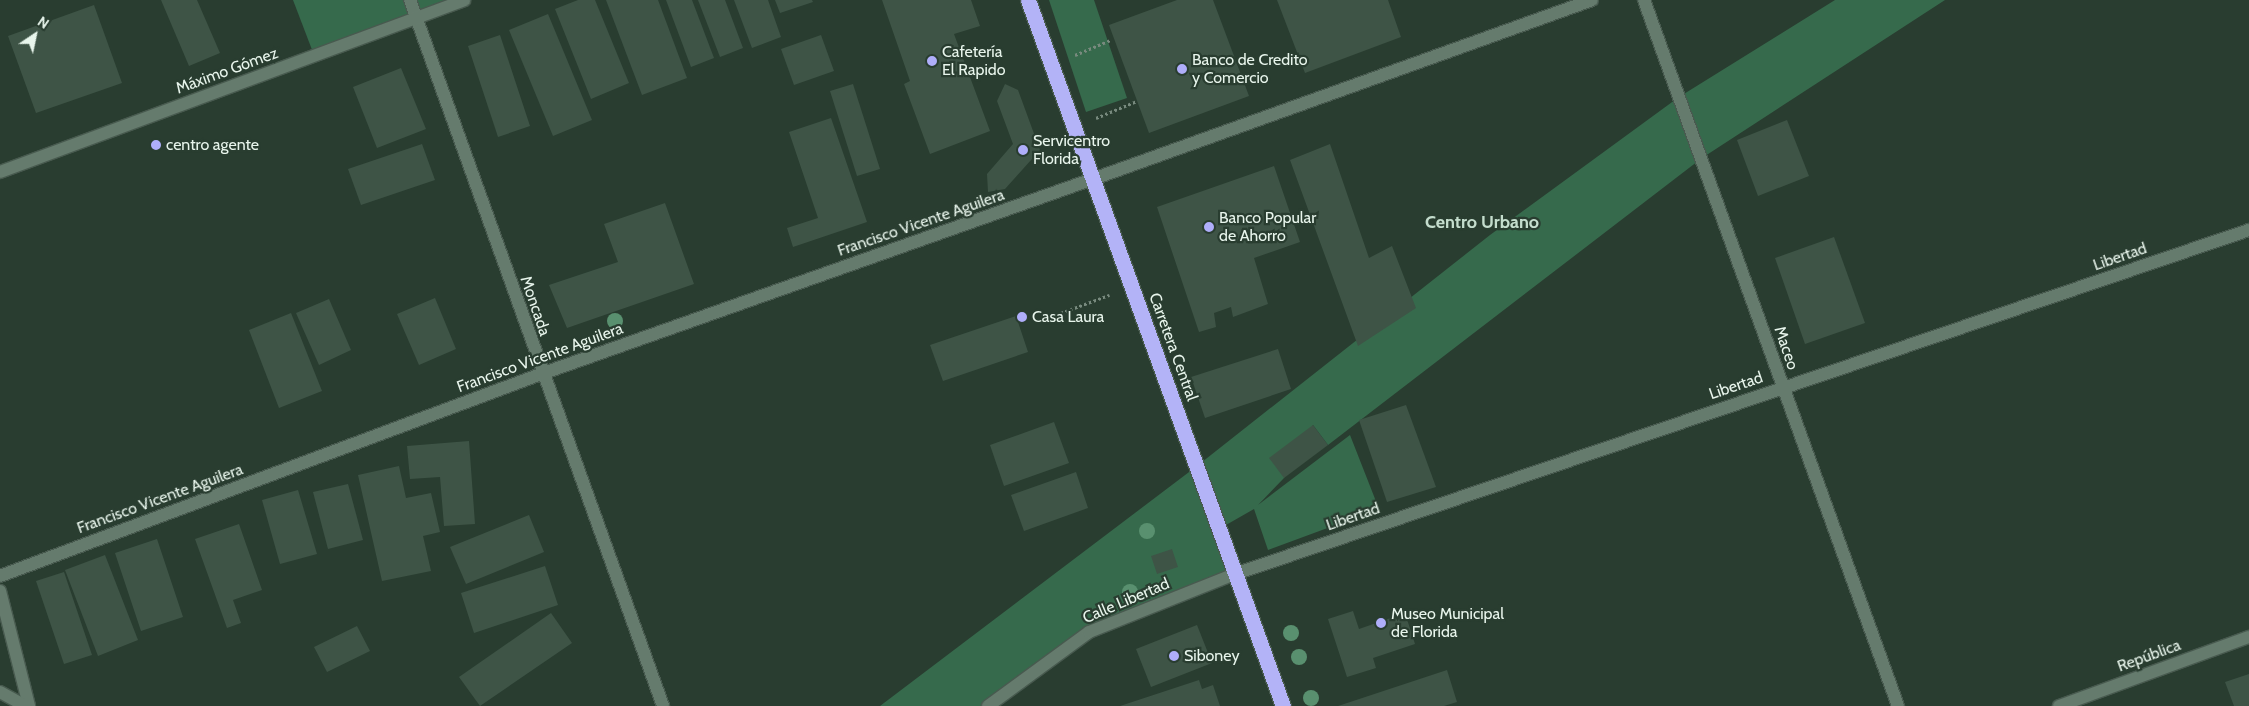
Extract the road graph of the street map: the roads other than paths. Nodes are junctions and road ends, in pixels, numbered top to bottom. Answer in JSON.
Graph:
{"nodes":[{"id":1,"x":410,"y":0,"type":"edge"},
{"id":2,"x":464,"y":0,"type":"edge"},
{"id":3,"x":1028,"y":0,"type":"edge"},
{"id":4,"x":1592,"y":0,"type":"edge"},
{"id":5,"x":1644,"y":0,"type":"edge"},
{"id":6,"x":417,"y":20,"type":"junction"},
{"id":7,"x":0,"y":172,"type":"edge"},
{"id":8,"x":1093,"y":180,"type":"junction"},
{"id":9,"x":2249,"y":230,"type":"edge"},
{"id":10,"x":541,"y":374,"type":"junction"},
{"id":11,"x":1783,"y":387,"type":"junction"},
{"id":12,"x":1235,"y":574,"type":"junction"},
{"id":13,"x":0,"y":576,"type":"edge"},
{"id":14,"x":0,"y":591,"type":"edge"},
{"id":15,"x":2249,"y":637,"type":"edge"},
{"id":16,"x":0,"y":692,"type":"edge"},
{"id":17,"x":25,"y":706,"type":"edge"},
{"id":18,"x":29,"y":706,"type":"edge"},
{"id":19,"x":663,"y":706,"type":"edge"},
{"id":20,"x":988,"y":706,"type":"edge"},
{"id":21,"x":1283,"y":706,"type":"edge"},
{"id":22,"x":1898,"y":706,"type":"edge"},
{"id":23,"x":2059,"y":706,"type":"edge"}],
"edges":[{"from":1,"to":6,"type":"street","name":"Moncada"},
{"from":2,"to":6,"type":"street","name":"Máximo Gómez"},
{"from":3,"to":8,"type":"highway","name":"Carretera Central"},
{"from":4,"to":8,"type":"street","name":"Francisco Vicente Aguilera"},
{"from":5,"to":11,"type":"street","name":"Maceo"},
{"from":6,"to":7,"type":"street","name":"Máximo Gómez"},
{"from":6,"to":10,"type":"street","name":"Moncada"},
{"from":8,"to":10,"type":"street","name":"Francisco Vicente Aguilera"},
{"from":8,"to":12,"type":"highway","name":"Carretera Central"},
{"from":9,"to":11,"type":"street","name":"Libertad"},
{"from":10,"to":13,"type":"street","name":"Francisco Vicente Aguilera"},
{"from":10,"to":19,"type":"street","name":"Moncada"},
{"from":11,"to":12,"type":"street","name":"Libertad"},
{"from":11,"to":22,"type":"street","name":"Maceo"},
{"from":12,"to":20,"type":"street","name":"Calle Libertad"},
{"from":12,"to":21,"type":"highway","name":"Carretera Central"},
{"from":14,"to":18,"type":"street"},
{"from":15,"to":23,"type":"street","name":"República"},
{"from":16,"to":17,"type":"street"}]}
